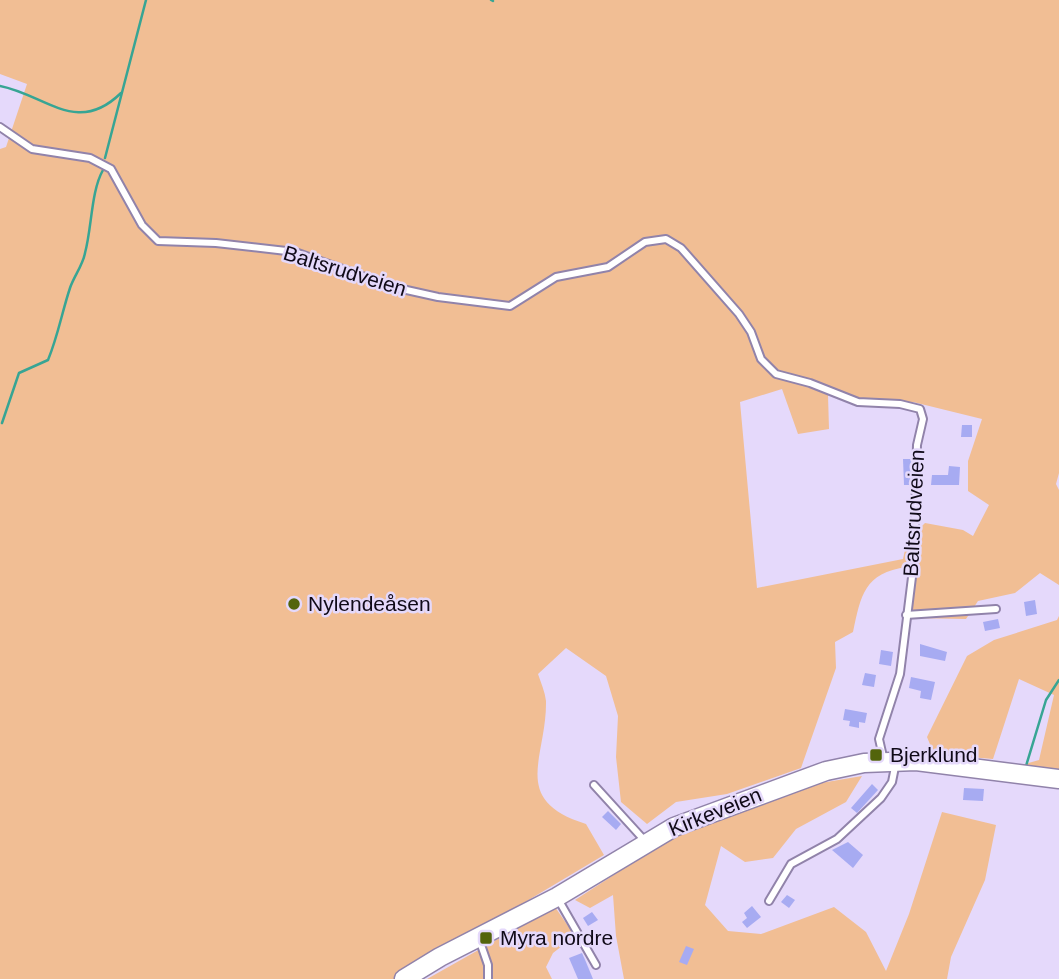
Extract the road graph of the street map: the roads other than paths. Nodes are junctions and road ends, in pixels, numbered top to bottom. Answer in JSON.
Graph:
{"nodes":[{"id":1,"x":0,"y":127,"type":"edge"},
{"id":2,"x":996,"y":609,"type":"dead end"},
{"id":3,"x":906,"y":615,"type":"junction"},
{"id":4,"x":890,"y":761,"type":"junction"},
{"id":5,"x":1059,"y":779,"type":"edge"},
{"id":6,"x":594,"y":785,"type":"dead end"},
{"id":7,"x":646,"y":842,"type":"junction"},
{"id":8,"x":557,"y":897,"type":"junction"},
{"id":9,"x":769,"y":901,"type":"dead end"},
{"id":10,"x":478,"y":937,"type":"junction"},
{"id":11,"x":596,"y":965,"type":"dead end"},
{"id":12,"x":404,"y":979,"type":"edge"},
{"id":13,"x":488,"y":979,"type":"edge"}],
"edges":[{"from":1,"to":3,"type":"lane","name":"Baltsrudveien"},
{"from":2,"to":3,"type":"lane"},
{"from":3,"to":4,"type":"lane","name":"Baltsrudveien"},
{"from":4,"to":5,"type":"main road","name":"Kirkeveien"},
{"from":4,"to":7,"type":"main road","name":"Kirkeveien"},
{"from":4,"to":9,"type":"lane"},
{"from":6,"to":7,"type":"lane"},
{"from":7,"to":8,"type":"main road","name":"Kirkeveien"},
{"from":8,"to":10,"type":"main road","name":"Kirkeveien"},
{"from":8,"to":11,"type":"lane"},
{"from":10,"to":12,"type":"main road","name":"Kirkeveien"},
{"from":10,"to":13,"type":"lane"}]}
